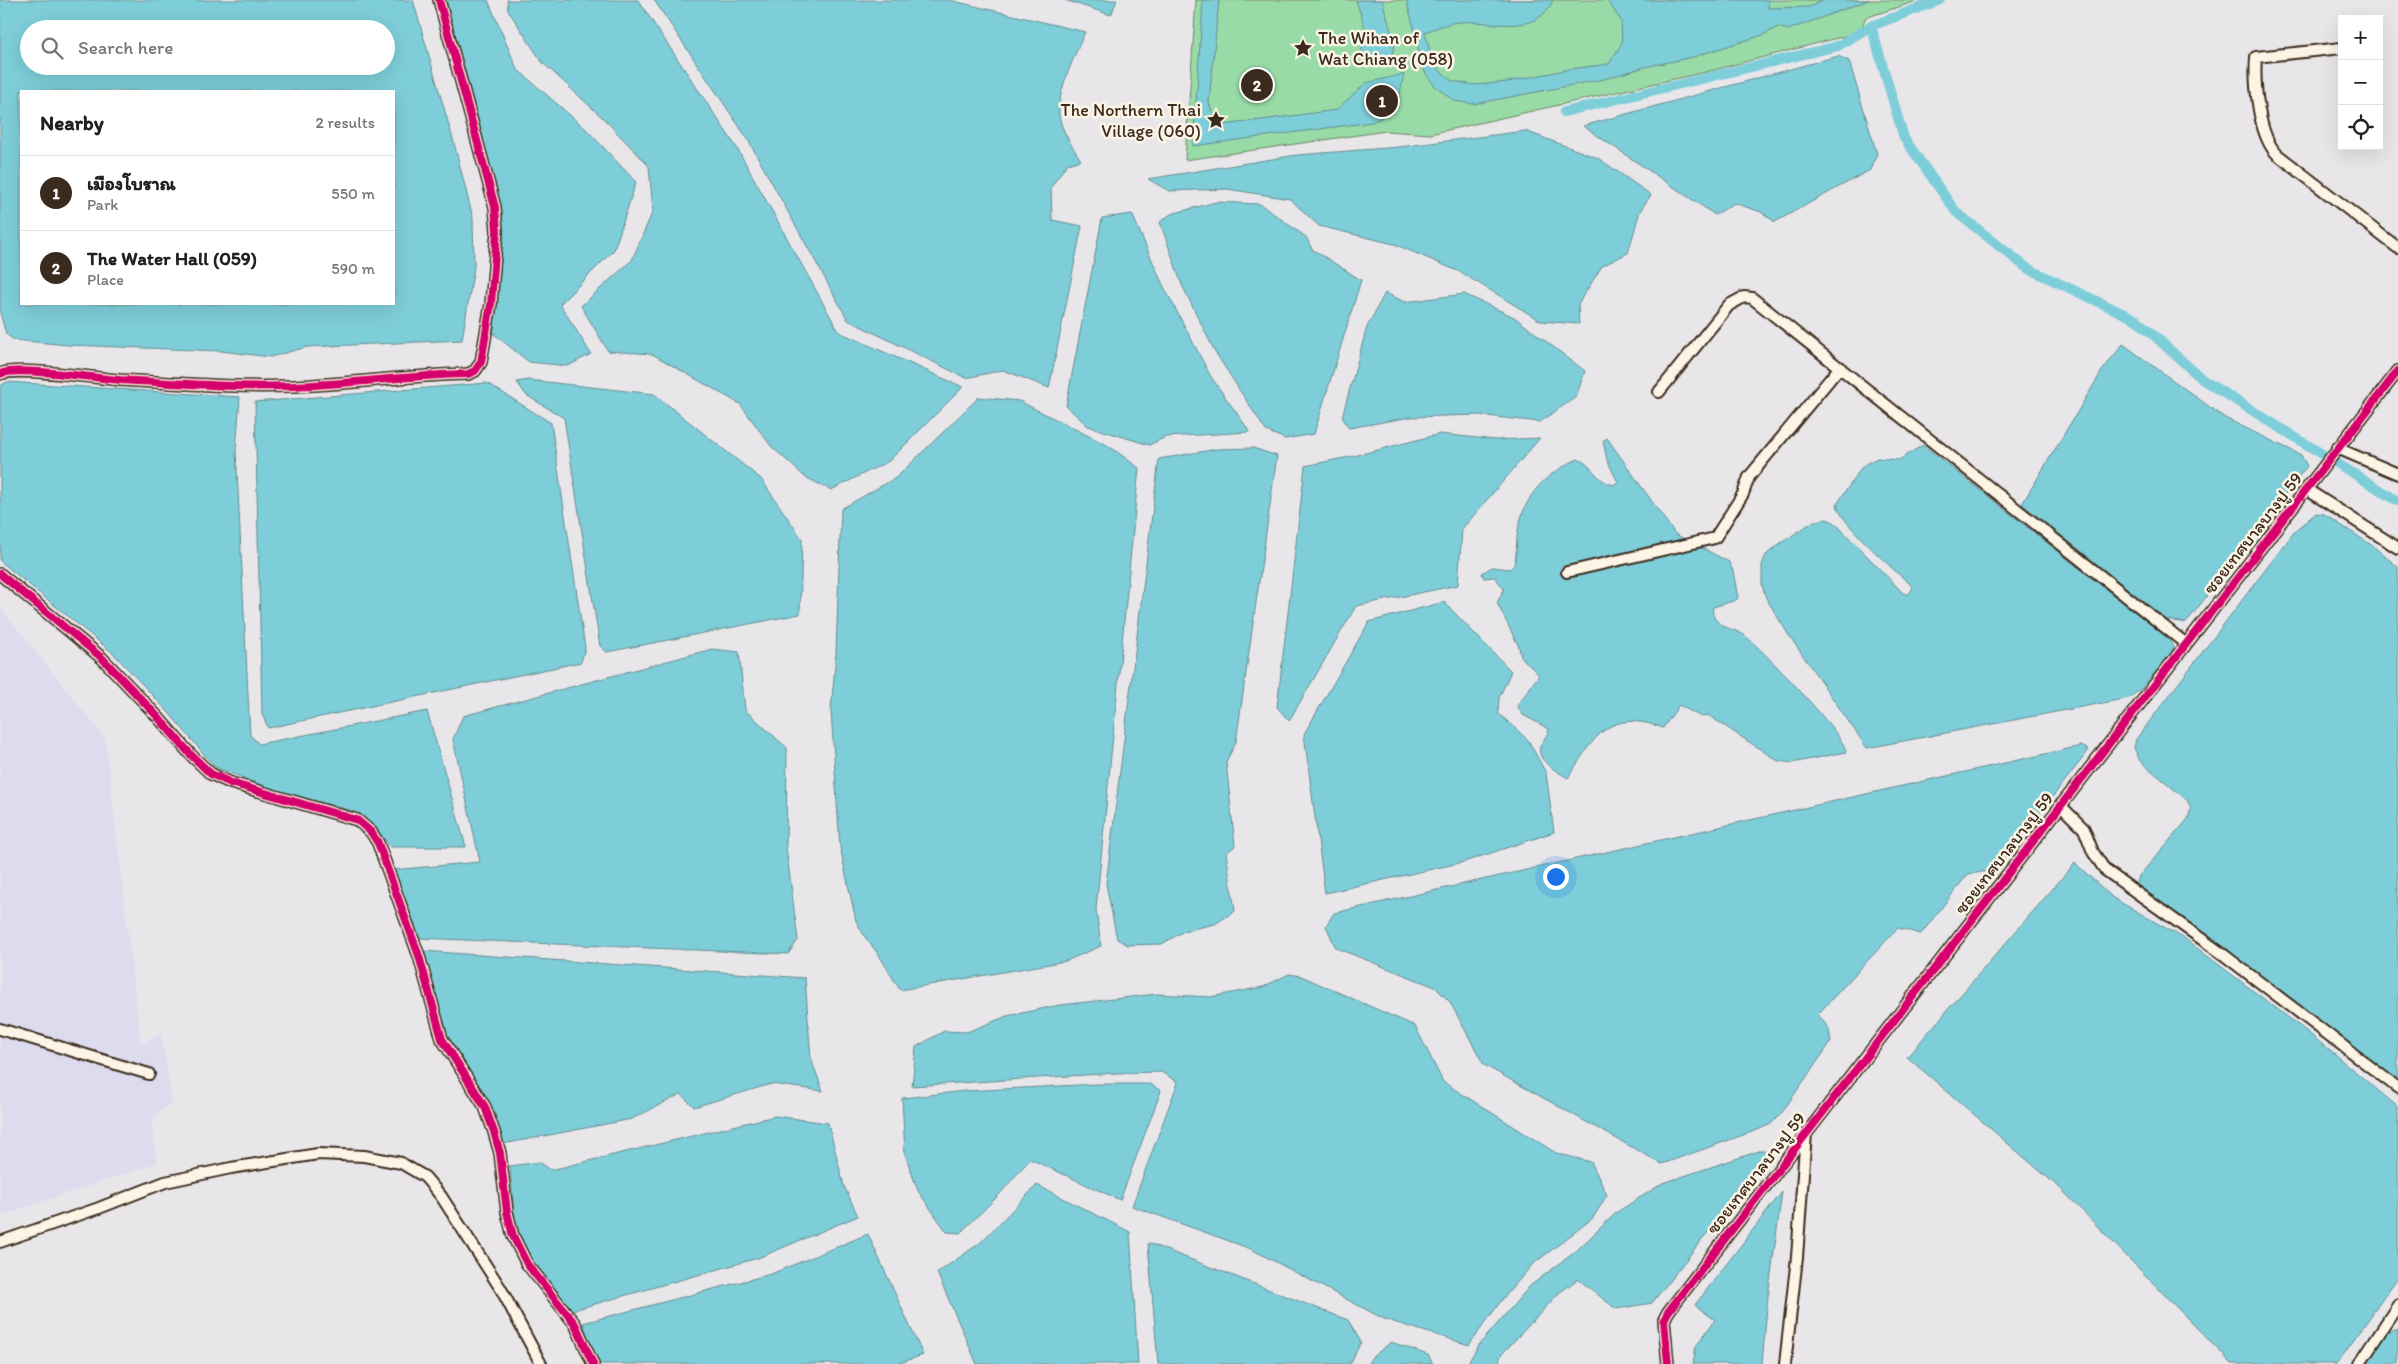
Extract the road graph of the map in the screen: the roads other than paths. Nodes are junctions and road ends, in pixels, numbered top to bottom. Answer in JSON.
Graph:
{"nodes":[{"id":1,"x":439,"y":0,"type":"edge"},
{"id":2,"x":2338,"y":48,"type":"edge"},
{"id":3,"x":2398,"y":248,"type":"edge"},
{"id":4,"x":1840,"y":367,"type":"junction"},
{"id":5,"x":2398,"y":371,"type":"edge"},
{"id":6,"x":0,"y":374,"type":"edge"},
{"id":7,"x":1659,"y":392,"type":"dead end"},
{"id":8,"x":2335,"y":451,"type":"junction"},
{"id":9,"x":2398,"y":474,"type":"edge"},
{"id":10,"x":2306,"y":489,"type":"junction"},
{"id":11,"x":2398,"y":548,"type":"edge"},
{"id":12,"x":1567,"y":572,"type":"dead end"},
{"id":13,"x":0,"y":574,"type":"edge"},
{"id":14,"x":2186,"y":644,"type":"junction"},
{"id":15,"x":2060,"y":806,"type":"junction"},
{"id":16,"x":0,"y":1028,"type":"edge"},
{"id":17,"x":149,"y":1074,"type":"dead end"},
{"id":18,"x":2398,"y":1088,"type":"edge"},
{"id":19,"x":1806,"y":1132,"type":"junction"},
{"id":20,"x":0,"y":1242,"type":"edge"},
{"id":21,"x":2398,"y":1305,"type":"edge"},
{"id":22,"x":2395,"y":1314,"type":"edge"},
{"id":23,"x":541,"y":1364,"type":"edge"},
{"id":24,"x":592,"y":1364,"type":"edge"},
{"id":25,"x":1668,"y":1364,"type":"edge"},
{"id":26,"x":1785,"y":1364,"type":"edge"},
{"id":27,"x":2358,"y":1364,"type":"edge"}],
"edges":[{"from":1,"to":6,"type":"street"},
{"from":2,"to":3,"type":"street"},
{"from":4,"to":7,"type":"street"},
{"from":4,"to":12,"type":"street"},
{"from":4,"to":14,"type":"street"},
{"from":5,"to":8,"type":"street","name":"ซอยเทศบาลบางปู 59"},
{"from":8,"to":9,"type":"street"},
{"from":8,"to":10,"type":"street","name":"ซอยเทศบาลบางปู 59"},
{"from":10,"to":11,"type":"street"},
{"from":10,"to":14,"type":"street","name":"ซอยเทศบาลบางปู 59"},
{"from":13,"to":24,"type":"street"},
{"from":14,"to":15,"type":"street","name":"ซอยเทศบาลบางปู 59"},
{"from":15,"to":18,"type":"street"},
{"from":15,"to":19,"type":"street","name":"ซอยเทศบาลบางปู 59"},
{"from":16,"to":17,"type":"street"},
{"from":19,"to":25,"type":"street","name":"ซอยเทศบาลบางปู 59"},
{"from":19,"to":26,"type":"street"},
{"from":20,"to":23,"type":"street"},
{"from":21,"to":22,"type":"street"},
{"from":22,"to":27,"type":"street"}]}
